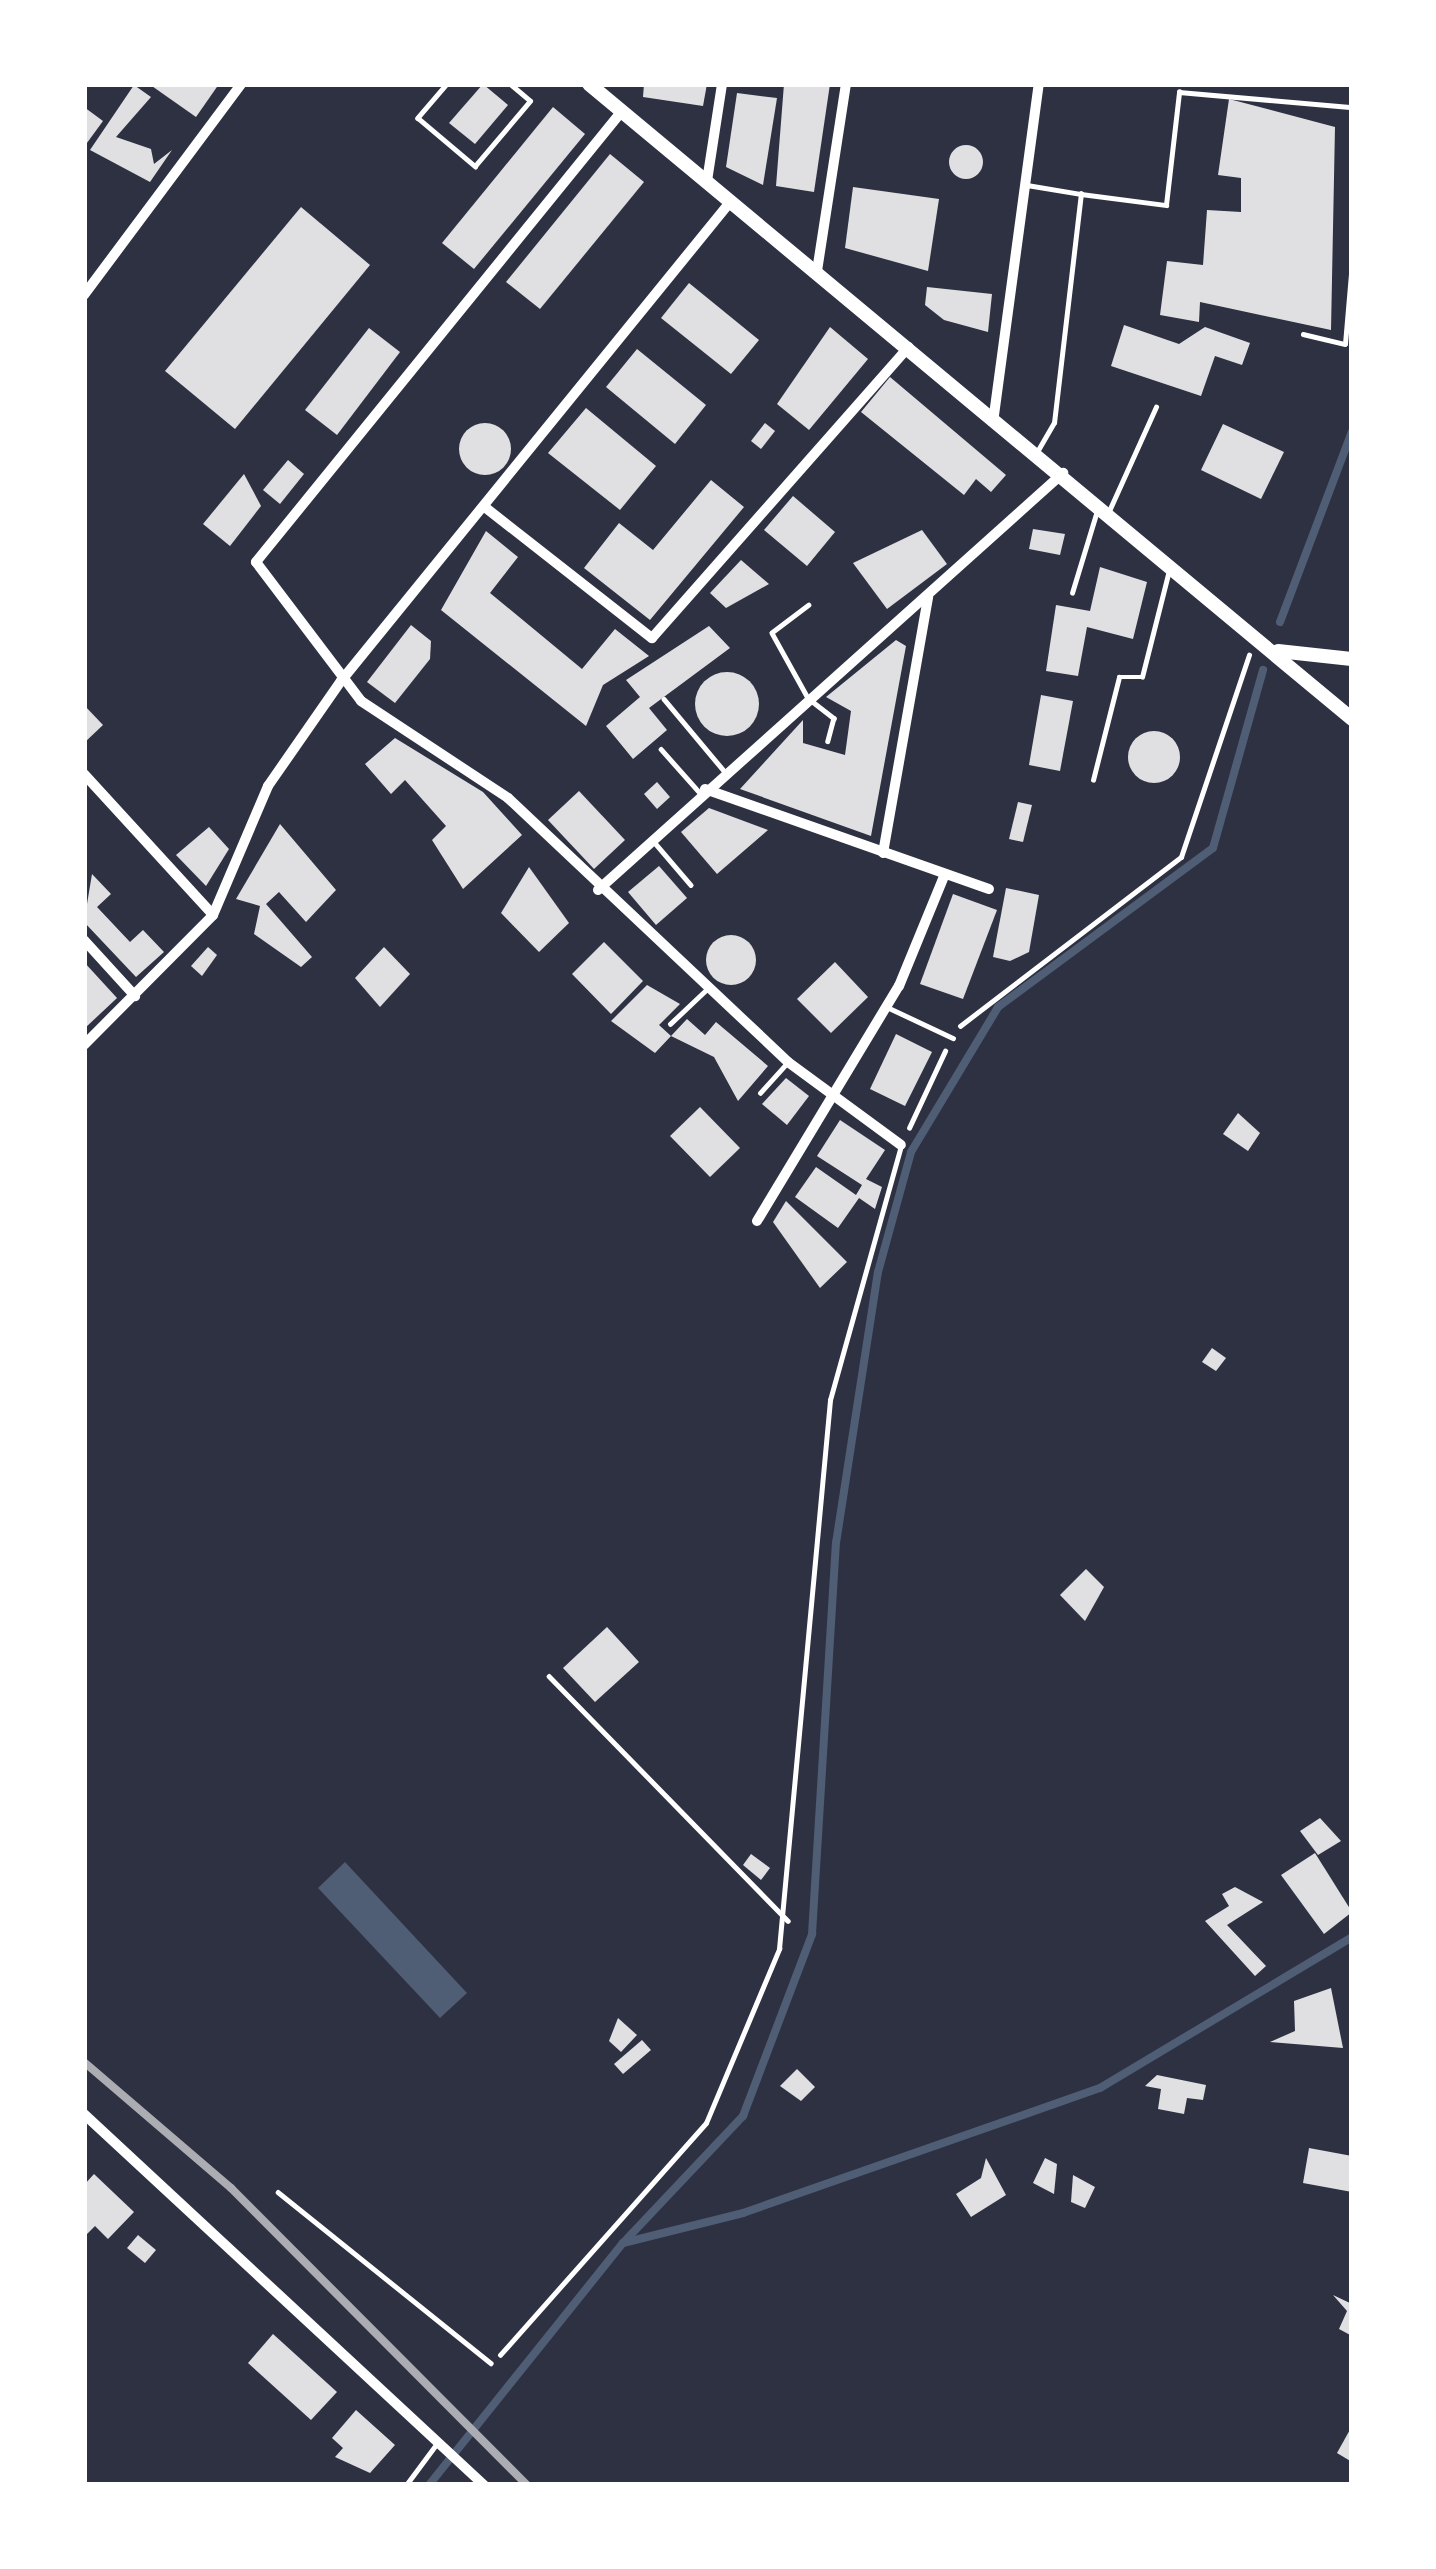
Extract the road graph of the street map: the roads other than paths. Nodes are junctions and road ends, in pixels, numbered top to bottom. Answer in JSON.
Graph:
{"nodes":[{"id":1,"x":241,"y":84,"type":"edge"},
{"id":2,"x":447,"y":84,"type":"edge"},
{"id":3,"x":510,"y":84,"type":"edge"},
{"id":4,"x":589,"y":84,"type":"edge"},
{"id":5,"x":722,"y":84,"type":"edge"},
{"id":6,"x":846,"y":84,"type":"edge"},
{"id":7,"x":1039,"y":84,"type":"edge"},
{"id":8,"x":1352,"y":106,"type":"edge"},
{"id":9,"x":622,"y":111,"type":"junction"},
{"id":10,"x":707,"y":181,"type":"junction"},
{"id":11,"x":1024,"y":184,"type":"junction"},
{"id":12,"x":1081,"y":194,"type":"junction"},
{"id":13,"x":731,"y":201,"type":"junction"},
{"id":14,"x":1352,"y":262,"type":"edge"},
{"id":15,"x":817,"y":272,"type":"junction"},
{"id":16,"x":84,"y":296,"type":"edge"},
{"id":17,"x":1304,"y":334,"type":"dead end"},
{"id":18,"x":909,"y":346,"type":"junction"},
{"id":19,"x":1156,"y":407,"type":"dead end"},
{"id":20,"x":994,"y":415,"type":"junction"},
{"id":21,"x":1037,"y":452,"type":"junction"},
{"id":22,"x":1063,"y":473,"type":"junction"},
{"id":23,"x":486,"y":508,"type":"junction"},
{"id":24,"x":1106,"y":509,"type":"junction"},
{"id":25,"x":1172,"y":563,"type":"junction"},
{"id":26,"x":1072,"y":593,"type":"dead end"},
{"id":27,"x":928,"y":597,"type":"junction"},
{"id":28,"x":809,"y":605,"type":"dead end"},
{"id":29,"x":1279,"y":651,"type":"junction"},
{"id":30,"x":1352,"y":659,"type":"edge"},
{"id":31,"x":341,"y":681,"type":"junction"},
{"id":32,"x":808,"y":698,"type":"junction"},
{"id":33,"x":664,"y":699,"type":"dead end"},
{"id":34,"x":1352,"y":718,"type":"edge"},
{"id":35,"x":828,"y":741,"type":"dead end"},
{"id":36,"x":662,"y":749,"type":"dead end"},
{"id":37,"x":725,"y":772,"type":"junction"},
{"id":38,"x":84,"y":774,"type":"edge"},
{"id":39,"x":1094,"y":780,"type":"dead end"},
{"id":40,"x":703,"y":792,"type":"junction"},
{"id":41,"x":652,"y":839,"type":"junction"},
{"id":42,"x":883,"y":853,"type":"junction"},
{"id":43,"x":945,"y":874,"type":"junction"},
{"id":44,"x":692,"y":885,"type":"dead end"},
{"id":45,"x":598,"y":890,"type":"junction"},
{"id":46,"x":989,"y":890,"type":"dead end"},
{"id":47,"x":213,"y":915,"type":"junction"},
{"id":48,"x":84,"y":940,"type":"edge"},
{"id":49,"x":706,"y":989,"type":"junction"},
{"id":50,"x":135,"y":996,"type":"junction"},
{"id":51,"x":887,"y":1007,"type":"junction"},
{"id":52,"x":670,"y":1024,"type":"dead end"},
{"id":53,"x":953,"y":1038,"type":"road end"},
{"id":54,"x":84,"y":1045,"type":"edge"},
{"id":55,"x":788,"y":1062,"type":"junction"},
{"id":56,"x":760,"y":1093,"type":"dead end"},
{"id":57,"x":828,"y":1095,"type":"junction"},
{"id":58,"x":901,"y":1145,"type":"joint"},
{"id":59,"x":757,"y":1221,"type":"dead end"},
{"id":60,"x":549,"y":1676,"type":"dead end"},
{"id":61,"x":788,"y":1921,"type":"junction"},
{"id":62,"x":84,"y":2114,"type":"edge"},
{"id":63,"x":500,"y":2355,"type":"road end"},
{"id":64,"x":440,"y":2442,"type":"junction"},
{"id":65,"x":406,"y":2485,"type":"edge"},
{"id":66,"x":484,"y":2485,"type":"edge"}],
"edges":[{"from":1,"to":16,"type":"street"},
{"from":2,"to":3,"type":"lane"},
{"from":4,"to":9,"type":"main road"},
{"from":5,"to":10,"type":"street"},
{"from":6,"to":15,"type":"street"},
{"from":7,"to":11,"type":"street"},
{"from":8,"to":12,"type":"lane"},
{"from":9,"to":10,"type":"main road"},
{"from":9,"to":31,"type":"street"},
{"from":10,"to":13,"type":"main road"},
{"from":11,"to":12,"type":"lane"},
{"from":11,"to":20,"type":"street"},
{"from":12,"to":21,"type":"lane"},
{"from":13,"to":15,"type":"main road"},
{"from":13,"to":23,"type":"street"},
{"from":14,"to":17,"type":"lane"},
{"from":15,"to":18,"type":"main road"},
{"from":18,"to":20,"type":"main road"},
{"from":18,"to":23,"type":"street"},
{"from":19,"to":24,"type":"lane"},
{"from":20,"to":21,"type":"main road"},
{"from":21,"to":22,"type":"main road"},
{"from":22,"to":24,"type":"main road"},
{"from":22,"to":27,"type":"street"},
{"from":23,"to":31,"type":"street"},
{"from":24,"to":25,"type":"main road"},
{"from":24,"to":26,"type":"lane"},
{"from":25,"to":29,"type":"main road"},
{"from":25,"to":39,"type":"lane"},
{"from":27,"to":32,"type":"street"},
{"from":27,"to":42,"type":"street"},
{"from":28,"to":32,"type":"lane"},
{"from":29,"to":30,"type":"main road"},
{"from":29,"to":34,"type":"main road"},
{"from":31,"to":45,"type":"street"},
{"from":31,"to":47,"type":"street"},
{"from":32,"to":35,"type":"lane"},
{"from":32,"to":37,"type":"street"},
{"from":33,"to":37,"type":"lane"},
{"from":36,"to":40,"type":"lane"},
{"from":37,"to":40,"type":"street"},
{"from":38,"to":47,"type":"street"},
{"from":40,"to":41,"type":"street"},
{"from":40,"to":42,"type":"street"},
{"from":41,"to":44,"type":"lane"},
{"from":41,"to":45,"type":"street"},
{"from":42,"to":43,"type":"street"},
{"from":43,"to":46,"type":"street"},
{"from":43,"to":51,"type":"street"},
{"from":45,"to":49,"type":"street"},
{"from":47,"to":50,"type":"street"},
{"from":48,"to":50,"type":"street"},
{"from":49,"to":52,"type":"lane"},
{"from":49,"to":55,"type":"street"},
{"from":50,"to":54,"type":"street"},
{"from":51,"to":53,"type":"lane"},
{"from":51,"to":57,"type":"street"},
{"from":55,"to":56,"type":"lane"},
{"from":55,"to":57,"type":"street"},
{"from":57,"to":58,"type":"street"},
{"from":57,"to":59,"type":"street"},
{"from":58,"to":61,"type":"lane"},
{"from":60,"to":61,"type":"lane"},
{"from":61,"to":63,"type":"lane"},
{"from":62,"to":64,"type":"street"},
{"from":64,"to":65,"type":"lane"},
{"from":64,"to":66,"type":"street"}]}
